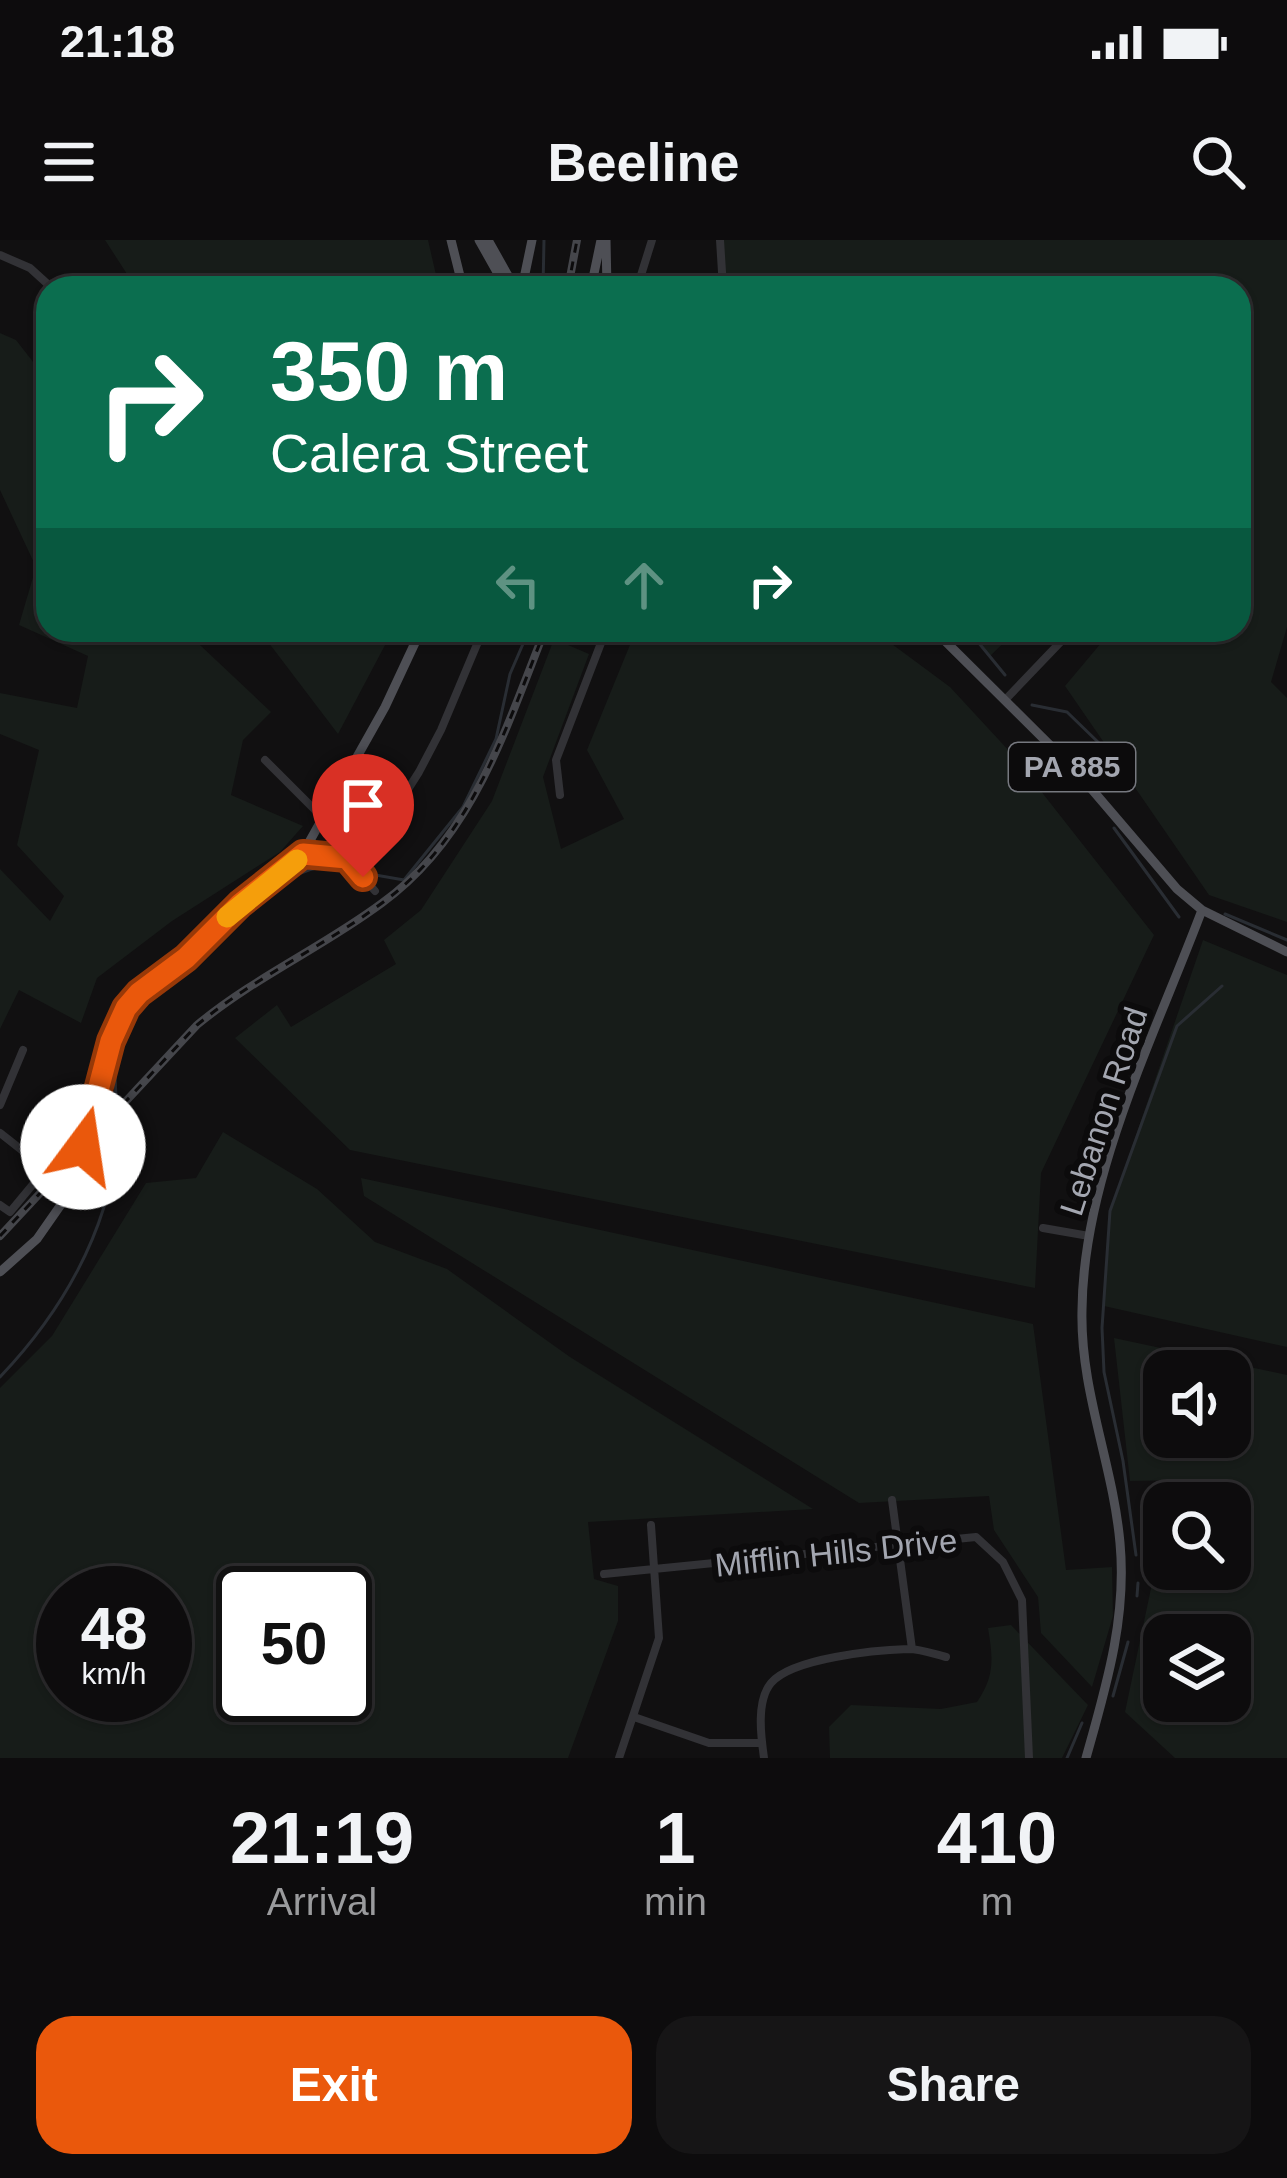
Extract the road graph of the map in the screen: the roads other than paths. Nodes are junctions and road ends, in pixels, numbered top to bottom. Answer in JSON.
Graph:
{"nodes":[{"id":1,"x":451,"y":240,"type":"edge"},
{"id":2,"x":483,"y":240,"type":"edge"},
{"id":3,"x":532,"y":240,"type":"edge"},
{"id":4,"x":604,"y":240,"type":"edge"},
{"id":5,"x":652,"y":240,"type":"edge"},
{"id":6,"x":720,"y":240,"type":"edge"},
{"id":7,"x":0,"y":255,"type":"edge"},
{"id":8,"x":39,"y":276,"type":"edge"},
{"id":9,"x":460,"y":276,"type":"edge"},
{"id":10,"x":501,"y":276,"type":"edge"},
{"id":11,"x":507,"y":276,"type":"edge"},
{"id":12,"x":518,"y":276,"type":"edge"},
{"id":13,"x":594,"y":276,"type":"edge"},
{"id":14,"x":606,"y":276,"type":"edge"},
{"id":15,"x":642,"y":276,"type":"edge"},
{"id":16,"x":722,"y":276,"type":"edge"},
{"id":17,"x":415,"y":642,"type":"edge"},
{"id":18,"x":478,"y":642,"type":"edge"},
{"id":19,"x":601,"y":642,"type":"edge"},
{"id":20,"x":947,"y":642,"type":"edge"},
{"id":21,"x":1061,"y":642,"type":"edge"},
{"id":22,"x":1006,"y":699,"type":"junction"},
{"id":23,"x":265,"y":760,"type":"dead end"},
{"id":24,"x":560,"y":795,"type":"dead end"},
{"id":25,"x":321,"y":816,"type":"junction"},
{"id":26,"x":303,"y":854,"type":"junction"},
{"id":27,"x":347,"y":858,"type":"junction"},
{"id":28,"x":375,"y":891,"type":"dead end"},
{"id":29,"x":1202,"y":910,"type":"junction"},
{"id":30,"x":1287,"y":952,"type":"edge"},
{"id":31,"x":23,"y":1050,"type":"dead end"},
{"id":32,"x":0,"y":1106,"type":"edge"},
{"id":33,"x":92,"y":1112,"type":"junction"},
{"id":34,"x":0,"y":1133,"type":"edge"},
{"id":35,"x":47,"y":1170,"type":"junction"},
{"id":36,"x":0,"y":1205,"type":"edge"},
{"id":37,"x":1042,"y":1228,"type":"dead end"},
{"id":38,"x":1089,"y":1236,"type":"junction"},
{"id":39,"x":0,"y":1272,"type":"edge"},
{"id":40,"x":892,"y":1500,"type":"dead end"},
{"id":41,"x":651,"y":1526,"type":"dead end"},
{"id":42,"x":897,"y":1544,"type":"junction"},
{"id":43,"x":655,"y":1571,"type":"junction"},
{"id":44,"x":604,"y":1574,"type":"dead end"},
{"id":45,"x":912,"y":1649,"type":"junction"},
{"id":46,"x":946,"y":1657,"type":"dead end"},
{"id":47,"x":634,"y":1717,"type":"junction"},
{"id":48,"x":762,"y":1743,"type":"junction"},
{"id":49,"x":619,"y":1758,"type":"edge"},
{"id":50,"x":764,"y":1758,"type":"edge"},
{"id":51,"x":1029,"y":1758,"type":"edge"},
{"id":52,"x":1086,"y":1758,"type":"edge"}],
"edges":[{"from":1,"to":9,"type":"main road"},
{"from":2,"to":10,"type":"main road"},
{"from":2,"to":11,"type":"main road"},
{"from":3,"to":12,"type":"main road"},
{"from":4,"to":13,"type":"main road"},
{"from":4,"to":14,"type":"main road"},
{"from":5,"to":15,"type":"street"},
{"from":6,"to":16,"type":"street"},
{"from":7,"to":8,"type":"street"},
{"from":17,"to":25,"type":"main road"},
{"from":18,"to":27,"type":"street"},
{"from":19,"to":24,"type":"street"},
{"from":20,"to":22,"type":"main road","number":"PA 885"},
{"from":21,"to":22,"type":"street"},
{"from":22,"to":29,"type":"main road","number":"PA 885"},
{"from":23,"to":25,"type":"street"},
{"from":25,"to":26,"type":"main road"},
{"from":26,"to":27,"type":"street"},
{"from":26,"to":33,"type":"main road"},
{"from":27,"to":28,"type":"street"},
{"from":29,"to":30,"type":"main road"},
{"from":29,"to":38,"type":"main road","name":"Lebanon Road"},
{"from":31,"to":32,"type":"street"},
{"from":33,"to":35,"type":"street"},
{"from":33,"to":39,"type":"main road"},
{"from":34,"to":35,"type":"street"},
{"from":35,"to":36,"type":"street"},
{"from":37,"to":38,"type":"street"},
{"from":38,"to":52,"type":"main road","name":"Lebanon Road"},
{"from":40,"to":42,"type":"street"},
{"from":41,"to":43,"type":"street"},
{"from":42,"to":43,"type":"street","name":"Mifflin Hills Drive"},
{"from":42,"to":45,"type":"street"},
{"from":42,"to":51,"type":"street","name":"Mifflin Hills Drive"},
{"from":43,"to":44,"type":"street","name":"Mifflin Hills Drive"},
{"from":43,"to":47,"type":"street"},
{"from":45,"to":46,"type":"street"},
{"from":45,"to":48,"type":"street"},
{"from":47,"to":48,"type":"street"},
{"from":47,"to":49,"type":"street"},
{"from":48,"to":50,"type":"street"}]}
